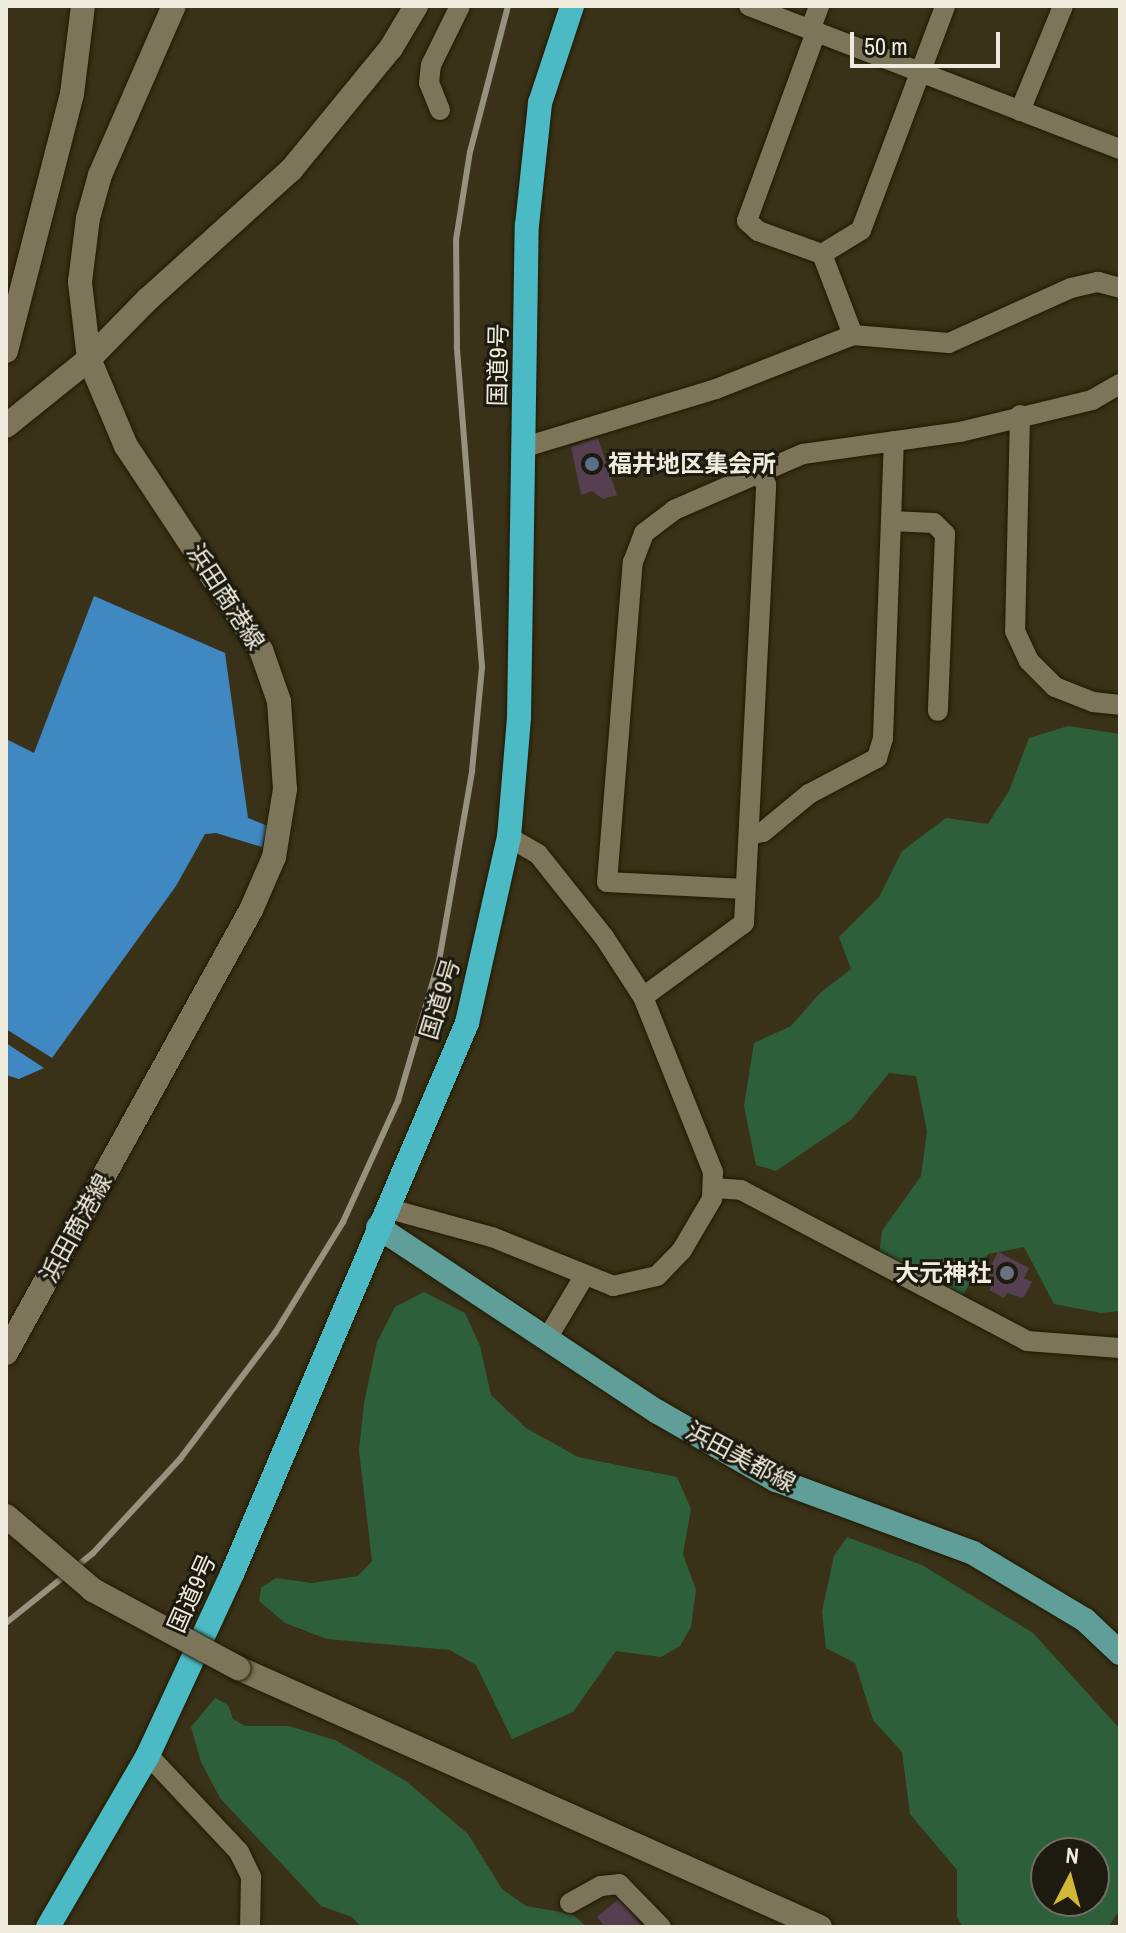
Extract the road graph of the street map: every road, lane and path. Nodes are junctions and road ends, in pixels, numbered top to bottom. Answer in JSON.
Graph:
{"nodes":[{"id":1,"x":83,"y":6,"type":"edge"},
{"id":2,"x":174,"y":6,"type":"edge"},
{"id":3,"x":416,"y":6,"type":"edge"},
{"id":4,"x":460,"y":6,"type":"edge"},
{"id":5,"x":572,"y":6,"type":"edge"},
{"id":6,"x":749,"y":6,"type":"edge"},
{"id":7,"x":819,"y":6,"type":"edge"},
{"id":8,"x":945,"y":6,"type":"edge"},
{"id":9,"x":1063,"y":6,"type":"edge"},
{"id":10,"x":813,"y":31,"type":"junction"},
{"id":11,"x":921,"y":73,"type":"junction"},
{"id":12,"x":440,"y":110,"type":"dead end"},
{"id":13,"x":1020,"y":111,"type":"junction"},
{"id":14,"x":1120,"y":149,"type":"edge"},
{"id":15,"x":822,"y":254,"type":"junction"},
{"id":16,"x":1120,"y":288,"type":"edge"},
{"id":17,"x":853,"y":335,"type":"junction"},
{"id":18,"x":6,"y":351,"type":"edge"},
{"id":19,"x":89,"y":359,"type":"junction"},
{"id":20,"x":1120,"y":384,"type":"edge"},
{"id":21,"x":1020,"y":415,"type":"junction"},
{"id":22,"x":6,"y":426,"type":"edge"},
{"id":23,"x":894,"y":441,"type":"junction"},
{"id":24,"x":525,"y":447,"type":"junction"},
{"id":25,"x":758,"y":470,"type":"junction"},
{"id":26,"x":891,"y":521,"type":"junction"},
{"id":27,"x":1120,"y":705,"type":"edge"},
{"id":28,"x":938,"y":711,"type":"dead end"},
{"id":29,"x":749,"y":835,"type":"junction"},
{"id":30,"x":509,"y":837,"type":"junction"},
{"id":31,"x":745,"y":889,"type":"junction"},
{"id":32,"x":643,"y":997,"type":"junction"},
{"id":33,"x":714,"y":1188,"type":"junction"},
{"id":34,"x":382,"y":1218,"type":"junction"},
{"id":35,"x":585,"y":1275,"type":"junction"},
{"id":36,"x":548,"y":1337,"type":"junction"},
{"id":37,"x":1120,"y":1348,"type":"edge"},
{"id":38,"x":6,"y":1353,"type":"edge"},
{"id":39,"x":6,"y":1516,"type":"edge"},
{"id":40,"x":1120,"y":1653,"type":"edge"},
{"id":41,"x":148,"y":1755,"type":"junction"},
{"id":42,"x":570,"y":1903,"type":"dead end"},
{"id":43,"x":48,"y":1927,"type":"edge"},
{"id":44,"x":250,"y":1927,"type":"edge"},
{"id":45,"x":661,"y":1927,"type":"edge"},
{"id":46,"x":820,"y":1927,"type":"edge"}],
"edges":[{"from":1,"to":18,"type":"street"},
{"from":2,"to":19,"type":"street","name":"浜田商港線"},
{"from":3,"to":19,"type":"street"},
{"from":4,"to":12,"type":"street"},
{"from":5,"to":24,"type":"highway","name":"国道9号"},
{"from":6,"to":10,"type":"street"},
{"from":7,"to":10,"type":"street"},
{"from":8,"to":11,"type":"street"},
{"from":9,"to":13,"type":"street"},
{"from":10,"to":11,"type":"street"},
{"from":10,"to":15,"type":"street"},
{"from":11,"to":13,"type":"street"},
{"from":11,"to":15,"type":"street"},
{"from":13,"to":14,"type":"street"},
{"from":15,"to":17,"type":"street"},
{"from":16,"to":17,"type":"street"},
{"from":17,"to":24,"type":"street"},
{"from":19,"to":22,"type":"street"},
{"from":19,"to":38,"type":"street","name":"浜田商港線"},
{"from":20,"to":21,"type":"street"},
{"from":21,"to":23,"type":"street"},
{"from":21,"to":27,"type":"street"},
{"from":23,"to":25,"type":"street"},
{"from":23,"to":26,"type":"street"},
{"from":24,"to":30,"type":"highway","name":"国道9号"},
{"from":25,"to":29,"type":"street"},
{"from":25,"to":31,"type":"street"},
{"from":26,"to":28,"type":"street"},
{"from":26,"to":29,"type":"street"},
{"from":29,"to":31,"type":"street"},
{"from":30,"to":32,"type":"street"},
{"from":30,"to":34,"type":"highway","name":"国道9号"},
{"from":31,"to":32,"type":"street"},
{"from":32,"to":33,"type":"street"},
{"from":33,"to":35,"type":"street"},
{"from":33,"to":37,"type":"street"},
{"from":34,"to":35,"type":"street"},
{"from":34,"to":36,"type":"main road","name":"浜田美都線"},
{"from":34,"to":41,"type":"highway","name":"国道9号"},
{"from":35,"to":36,"type":"street"},
{"from":36,"to":40,"type":"main road","name":"浜田美都線"},
{"from":39,"to":46,"type":"street","bridge":true},
{"from":41,"to":43,"type":"highway","name":"国道9号"},
{"from":41,"to":44,"type":"street"},
{"from":42,"to":45,"type":"street"}]}
